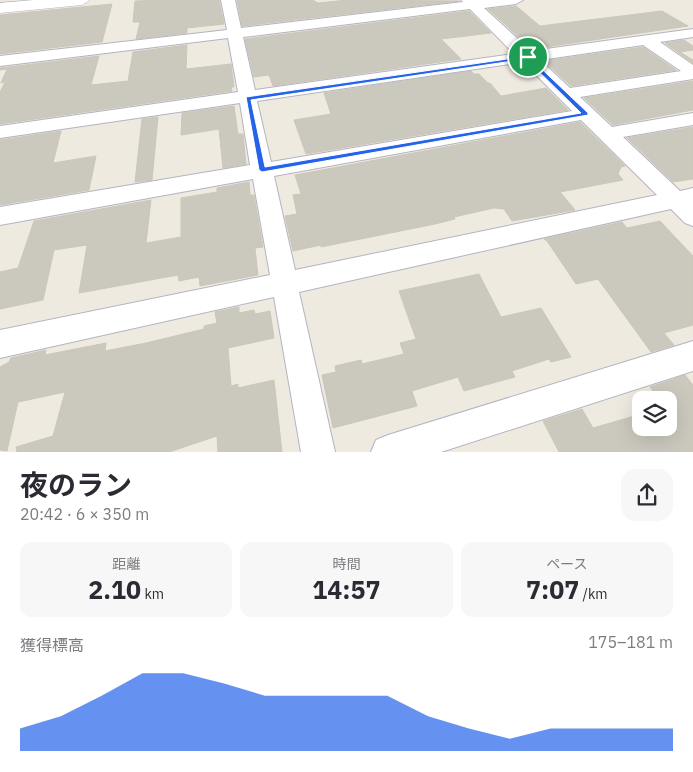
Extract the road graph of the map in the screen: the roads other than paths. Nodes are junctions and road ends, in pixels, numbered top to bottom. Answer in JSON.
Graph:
{"nodes":[{"id":1,"x":20,"y":0,"type":"edge"},
{"id":2,"x":82,"y":0,"type":"edge"},
{"id":3,"x":228,"y":0,"type":"edge"},
{"id":4,"x":516,"y":0,"type":"edge"},
{"id":5,"x":0,"y":2,"type":"edge"},
{"id":6,"x":471,"y":2,"type":"edge"},
{"id":7,"x":0,"y":8,"type":"edge"},
{"id":8,"x":235,"y":33,"type":"junction"},
{"id":9,"x":693,"y":33,"type":"edge"},
{"id":10,"x":646,"y":40,"type":"junction"},
{"id":11,"x":528,"y":57,"type":"junction"},
{"id":12,"x":0,"y":61,"type":"edge"},
{"id":13,"x":693,"y":73,"type":"edge"},
{"id":14,"x":566,"y":94,"type":"junction"},
{"id":15,"x":248,"y":98,"type":"junction"},
{"id":16,"x":586,"y":114,"type":"junction"},
{"id":17,"x":693,"y":120,"type":"edge"},
{"id":18,"x":0,"y":132,"type":"edge"},
{"id":19,"x":607,"y":134,"type":"junction"},
{"id":20,"x":262,"y":170,"type":"junction"},
{"id":21,"x":687,"y":205,"type":"edge"},
{"id":22,"x":0,"y":216,"type":"edge"},
{"id":23,"x":284,"y":282,"type":"junction"},
{"id":24,"x":0,"y":344,"type":"edge"},
{"id":25,"x":693,"y":356,"type":"edge"},
{"id":26,"x":318,"y":452,"type":"edge"},
{"id":27,"x":388,"y":452,"type":"edge"}],
"edges":[{"from":1,"to":5,"type":"main road"},
{"from":2,"to":7,"type":"main road"},
{"from":3,"to":8,"type":"street"},
{"from":4,"to":6,"type":"street"},
{"from":6,"to":8,"type":"street"},
{"from":6,"to":11,"type":"street"},
{"from":8,"to":12,"type":"street"},
{"from":8,"to":15,"type":"street"},
{"from":9,"to":10,"type":"street"},
{"from":10,"to":11,"type":"street"},
{"from":10,"to":13,"type":"street"},
{"from":11,"to":14,"type":"street"},
{"from":11,"to":15,"type":"street"},
{"from":13,"to":14,"type":"street"},
{"from":14,"to":16,"type":"street"},
{"from":15,"to":18,"type":"street"},
{"from":15,"to":20,"type":"street"},
{"from":16,"to":19,"type":"street"},
{"from":16,"to":20,"type":"street"},
{"from":17,"to":19,"type":"street"},
{"from":19,"to":21,"type":"street"},
{"from":20,"to":22,"type":"street"},
{"from":20,"to":23,"type":"street"},
{"from":21,"to":23,"type":"street"},
{"from":23,"to":24,"type":"street"},
{"from":23,"to":26,"type":"street"},
{"from":25,"to":27,"type":"street"}]}
